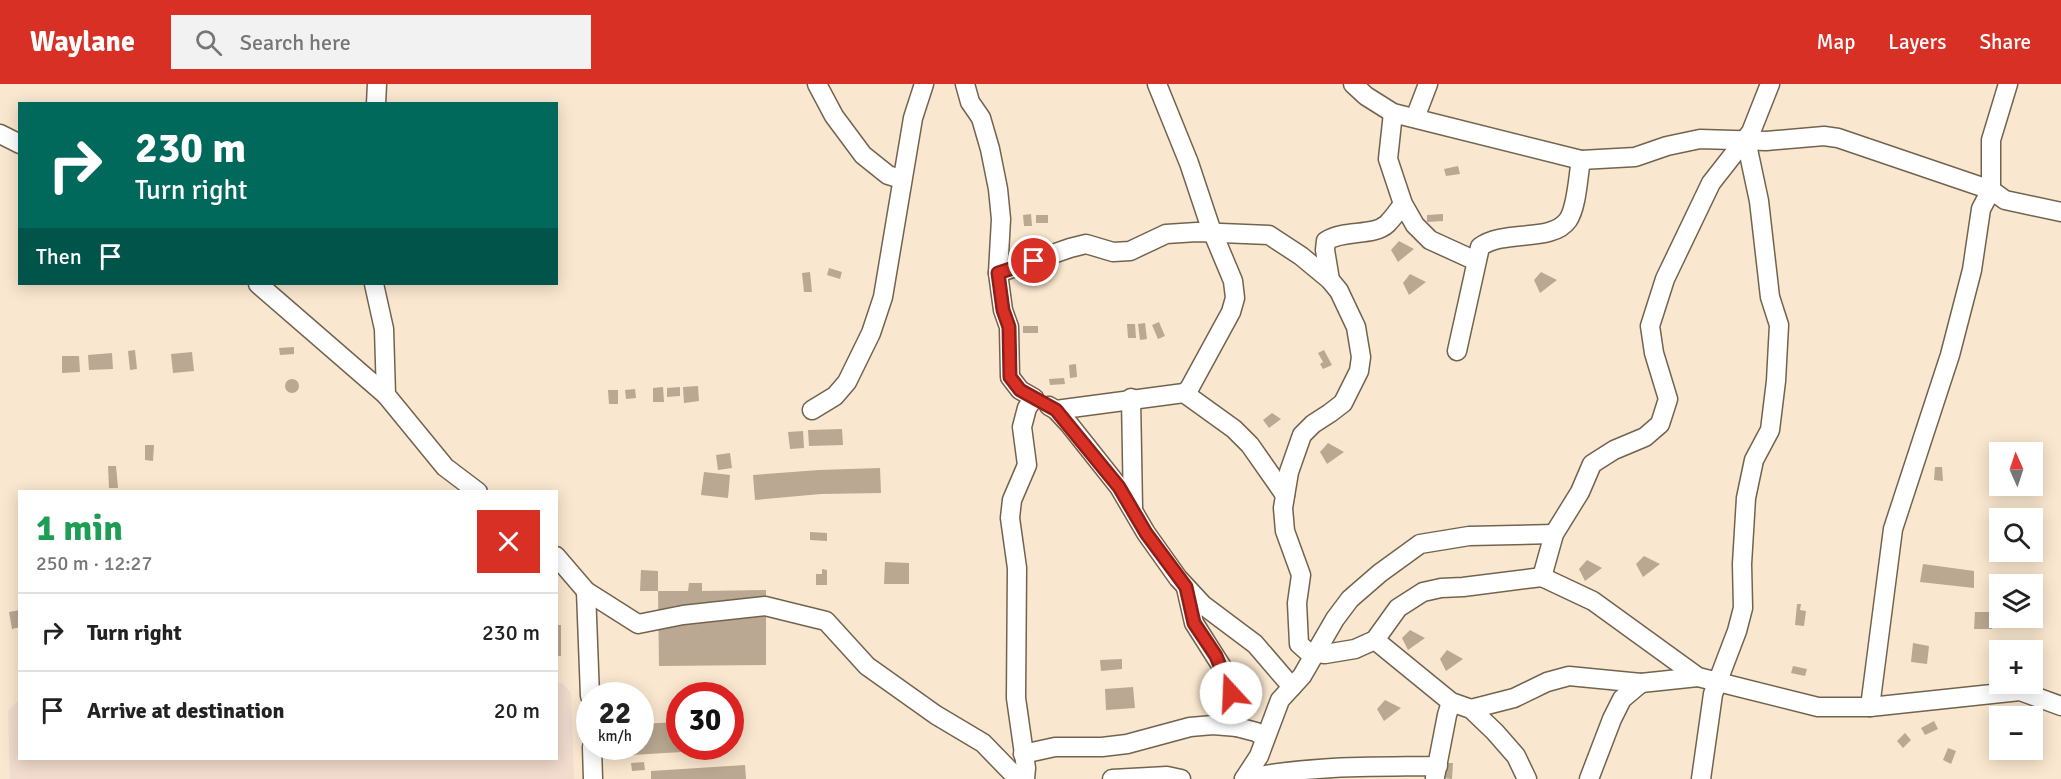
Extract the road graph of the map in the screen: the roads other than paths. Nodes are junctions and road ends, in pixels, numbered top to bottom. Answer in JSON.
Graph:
{"nodes":[{"id":1,"x":377,"y":84,"type":"edge"},
{"id":2,"x":817,"y":84,"type":"edge"},
{"id":3,"x":924,"y":84,"type":"edge"},
{"id":4,"x":965,"y":84,"type":"edge"},
{"id":5,"x":1157,"y":84,"type":"edge"},
{"id":6,"x":1353,"y":84,"type":"edge"},
{"id":7,"x":1428,"y":84,"type":"edge"},
{"id":8,"x":1770,"y":84,"type":"edge"},
{"id":9,"x":2008,"y":84,"type":"edge"},
{"id":10,"x":376,"y":102,"type":"edge"},
{"id":11,"x":1393,"y":113,"type":"junction"},
{"id":12,"x":1415,"y":118,"type":"junction"},
{"id":13,"x":0,"y":134,"type":"edge"},
{"id":14,"x":1746,"y":140,"type":"junction"},
{"id":15,"x":18,"y":143,"type":"edge"},
{"id":16,"x":1581,"y":160,"type":"junction"},
{"id":17,"x":901,"y":179,"type":"junction"},
{"id":18,"x":1990,"y":190,"type":"junction"},
{"id":19,"x":1403,"y":204,"type":"junction"},
{"id":20,"x":2061,"y":212,"type":"edge"},
{"id":21,"x":1214,"y":233,"type":"junction"},
{"id":22,"x":1476,"y":261,"type":"junction"},
{"id":23,"x":998,"y":273,"type":"junction"},
{"id":24,"x":1330,"y":280,"type":"junction"},
{"id":25,"x":259,"y":285,"type":"edge"},
{"id":26,"x":374,"y":285,"type":"edge"},
{"id":27,"x":1457,"y":351,"type":"dead end"},
{"id":28,"x":1184,"y":393,"type":"junction"},
{"id":29,"x":386,"y":396,"type":"junction"},
{"id":30,"x":1034,"y":398,"type":"junction"},
{"id":31,"x":1131,"y":399,"type":"junction"},
{"id":32,"x":812,"y":410,"type":"dead end"},
{"id":33,"x":1056,"y":410,"type":"junction"},
{"id":34,"x":475,"y":490,"type":"edge"},
{"id":35,"x":1285,"y":495,"type":"junction"},
{"id":36,"x":1133,"y":510,"type":"junction"},
{"id":37,"x":1554,"y":534,"type":"junction"},
{"id":38,"x":558,"y":558,"type":"edge"},
{"id":39,"x":1542,"y":577,"type":"junction"},
{"id":40,"x":1186,"y":587,"type":"junction"},
{"id":41,"x":586,"y":591,"type":"junction"},
{"id":42,"x":1375,"y":640,"type":"junction"},
{"id":43,"x":1317,"y":653,"type":"junction"},
{"id":44,"x":1698,"y":677,"type":"junction"},
{"id":45,"x":589,"y":682,"type":"edge"},
{"id":46,"x":1641,"y":683,"type":"junction"},
{"id":47,"x":1717,"y":683,"type":"junction"},
{"id":48,"x":1292,"y":687,"type":"junction"},
{"id":49,"x":1451,"y":702,"type":"junction"},
{"id":50,"x":2061,"y":706,"type":"edge"},
{"id":51,"x":1870,"y":707,"type":"junction"},
{"id":52,"x":1471,"y":709,"type":"junction"},
{"id":53,"x":1237,"y":727,"type":"junction"},
{"id":54,"x":1265,"y":738,"type":"junction"},
{"id":55,"x":1023,"y":754,"type":"junction"},
{"id":56,"x":592,"y":760,"type":"edge"},
{"id":57,"x":1436,"y":773,"type":"edge"},
{"id":58,"x":593,"y":779,"type":"edge"},
{"id":59,"x":1018,"y":779,"type":"edge"},
{"id":60,"x":1025,"y":779,"type":"edge"},
{"id":61,"x":1112,"y":779,"type":"edge"},
{"id":62,"x":1181,"y":779,"type":"edge"},
{"id":63,"x":1244,"y":779,"type":"edge"},
{"id":64,"x":1527,"y":779,"type":"edge"},
{"id":65,"x":1589,"y":779,"type":"edge"},
{"id":66,"x":1701,"y":779,"type":"edge"}],
"edges":[{"from":1,"to":10,"type":"street"},
{"from":2,"to":17,"type":"street"},
{"from":3,"to":17,"type":"street"},
{"from":4,"to":23,"type":"street"},
{"from":5,"to":21,"type":"street"},
{"from":6,"to":11,"type":"street"},
{"from":7,"to":12,"type":"street"},
{"from":8,"to":14,"type":"street"},
{"from":9,"to":18,"type":"street"},
{"from":11,"to":12,"type":"street"},
{"from":11,"to":19,"type":"street"},
{"from":12,"to":16,"type":"street"},
{"from":13,"to":15,"type":"street"},
{"from":14,"to":16,"type":"street"},
{"from":14,"to":18,"type":"street"},
{"from":14,"to":37,"type":"street"},
{"from":14,"to":47,"type":"street"},
{"from":16,"to":22,"type":"street"},
{"from":17,"to":32,"type":"street"},
{"from":18,"to":20,"type":"street"},
{"from":18,"to":51,"type":"street"},
{"from":19,"to":22,"type":"street"},
{"from":19,"to":24,"type":"street"},
{"from":21,"to":23,"type":"street"},
{"from":21,"to":24,"type":"street"},
{"from":21,"to":28,"type":"street"},
{"from":22,"to":27,"type":"street"},
{"from":23,"to":30,"type":"street"},
{"from":24,"to":35,"type":"street"},
{"from":25,"to":29,"type":"street"},
{"from":26,"to":29,"type":"street"},
{"from":28,"to":31,"type":"street"},
{"from":28,"to":35,"type":"street"},
{"from":29,"to":34,"type":"street"},
{"from":30,"to":33,"type":"street"},
{"from":30,"to":55,"type":"street"},
{"from":31,"to":33,"type":"street"},
{"from":31,"to":36,"type":"street"},
{"from":33,"to":36,"type":"street"},
{"from":35,"to":43,"type":"street"},
{"from":36,"to":40,"type":"street"},
{"from":37,"to":39,"type":"street"},
{"from":37,"to":43,"type":"street"},
{"from":38,"to":41,"type":"street"},
{"from":39,"to":42,"type":"street"},
{"from":39,"to":44,"type":"street"},
{"from":40,"to":48,"type":"street"},
{"from":40,"to":53,"type":"street"},
{"from":41,"to":45,"type":"street"},
{"from":41,"to":59,"type":"street"},
{"from":42,"to":43,"type":"street"},
{"from":42,"to":49,"type":"street"},
{"from":43,"to":48,"type":"street"},
{"from":44,"to":46,"type":"street"},
{"from":44,"to":47,"type":"street"},
{"from":46,"to":52,"type":"street"},
{"from":46,"to":65,"type":"street"},
{"from":47,"to":51,"type":"street"},
{"from":47,"to":66,"type":"street"},
{"from":48,"to":54,"type":"street"},
{"from":49,"to":52,"type":"street"},
{"from":49,"to":57,"type":"street"},
{"from":50,"to":51,"type":"street"},
{"from":52,"to":64,"type":"street"},
{"from":53,"to":54,"type":"street"},
{"from":53,"to":55,"type":"street"},
{"from":54,"to":63,"type":"street"},
{"from":55,"to":60,"type":"street"},
{"from":56,"to":58,"type":"street"},
{"from":57,"to":63,"type":"street"},
{"from":61,"to":62,"type":"street"}]}
